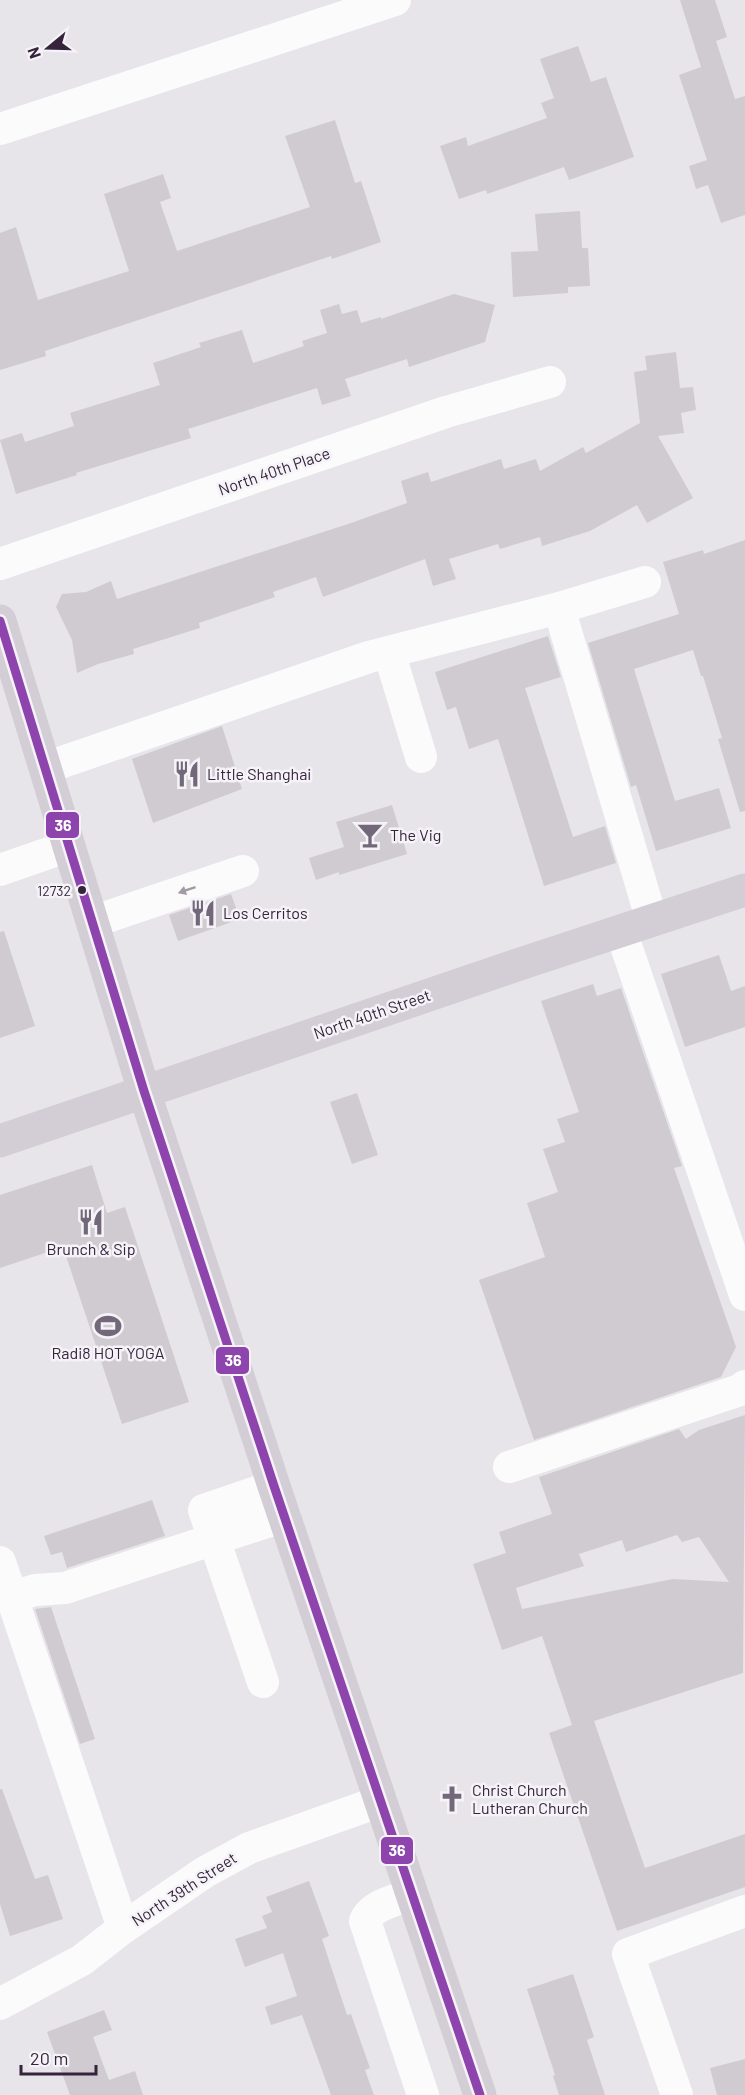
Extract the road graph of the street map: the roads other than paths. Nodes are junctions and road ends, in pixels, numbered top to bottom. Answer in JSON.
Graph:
{"nodes":[{"id":1,"x":395,"y":0,"type":"edge"},
{"id":2,"x":0,"y":129,"type":"edge"},
{"id":3,"x":550,"y":382,"type":"dead end"},
{"id":4,"x":0,"y":564,"type":"edge"},
{"id":5,"x":645,"y":582,"type":"dead end"},
{"id":6,"x":559,"y":608,"type":"junction"},
{"id":7,"x":0,"y":621,"type":"edge"},
{"id":8,"x":389,"y":652,"type":"junction"},
{"id":9,"x":421,"y":757,"type":"dead end"},
{"id":10,"x":45,"y":768,"type":"junction"},
{"id":11,"x":69,"y":846,"type":"junction"},
{"id":12,"x":0,"y":870,"type":"edge"},
{"id":13,"x":243,"y":871,"type":"dead end"},
{"id":14,"x":745,"y":890,"type":"edge"},
{"id":15,"x":652,"y":921,"type":"junction"},
{"id":16,"x":92,"y":922,"type":"junction"},
{"id":17,"x":621,"y":931,"type":"junction"},
{"id":18,"x":144,"y":1091,"type":"junction"},
{"id":19,"x":0,"y":1141,"type":"edge"},
{"id":20,"x":745,"y":1295,"type":"edge"},
{"id":21,"x":745,"y":1386,"type":"edge"},
{"id":22,"x":509,"y":1467,"type":"dead end"},
{"id":23,"x":280,"y":1501,"type":"junction"},
{"id":24,"x":214,"y":1539,"type":"junction"},
{"id":25,"x":0,"y":1562,"type":"edge"},
{"id":26,"x":12,"y":1597,"type":"junction"},
{"id":27,"x":263,"y":1682,"type":"dead end"},
{"id":28,"x":381,"y":1801,"type":"junction"},
{"id":29,"x":412,"y":1894,"type":"junction"},
{"id":30,"x":745,"y":1911,"type":"edge"},
{"id":31,"x":123,"y":1928,"type":"junction"},
{"id":32,"x":0,"y":2004,"type":"edge"},
{"id":33,"x":423,"y":2095,"type":"edge"},
{"id":34,"x":480,"y":2095,"type":"edge"},
{"id":35,"x":677,"y":2095,"type":"edge"}],
"edges":[{"from":1,"to":2,"type":"street"},
{"from":3,"to":4,"type":"street","name":"North 40th Place"},
{"from":5,"to":6,"type":"street"},
{"from":6,"to":8,"type":"street"},
{"from":6,"to":15,"type":"street"},
{"from":7,"to":10,"type":"main road"},
{"from":8,"to":9,"type":"street"},
{"from":8,"to":10,"type":"street"},
{"from":10,"to":11,"type":"main road"},
{"from":11,"to":12,"type":"street"},
{"from":11,"to":16,"type":"main road"},
{"from":13,"to":16,"type":"street","one_way":true},
{"from":14,"to":15,"type":"main road","name":"North 40th Street"},
{"from":15,"to":17,"type":"main road","name":"North 40th Street"},
{"from":16,"to":18,"type":"main road"},
{"from":17,"to":18,"type":"main road","name":"North 40th Street"},
{"from":17,"to":20,"type":"street"},
{"from":18,"to":19,"type":"main road","name":"North 40th Street"},
{"from":18,"to":23,"type":"main road"},
{"from":21,"to":22,"type":"street"},
{"from":23,"to":24,"type":"street"},
{"from":23,"to":28,"type":"main road"},
{"from":24,"to":26,"type":"street"},
{"from":24,"to":27,"type":"street"},
{"from":25,"to":26,"type":"street"},
{"from":26,"to":31,"type":"street"},
{"from":28,"to":29,"type":"main road"},
{"from":28,"to":31,"type":"street","name":"North 39th Street"},
{"from":29,"to":33,"type":"street"},
{"from":29,"to":34,"type":"main road"},
{"from":30,"to":35,"type":"street"},
{"from":31,"to":32,"type":"street","name":"North 39th Street"}]}
